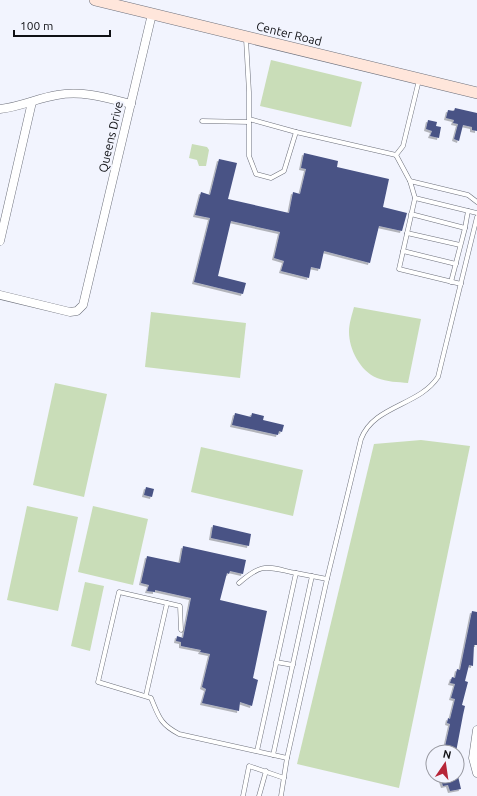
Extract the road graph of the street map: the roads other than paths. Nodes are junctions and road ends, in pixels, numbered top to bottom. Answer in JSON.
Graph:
{"nodes":[{"id":1,"x":95,"y":0,"type":"edge"},
{"id":2,"x":152,"y":14,"type":"junction"},
{"id":3,"x":246,"y":37,"type":"junction"},
{"id":4,"x":420,"y":79,"type":"junction"},
{"id":5,"x":477,"y":93,"type":"edge"},
{"id":6,"x":32,"y":102,"type":"junction"},
{"id":7,"x":131,"y":104,"type":"junction"},
{"id":8,"x":0,"y":109,"type":"edge"},
{"id":9,"x":249,"y":120,"type":"junction"},
{"id":10,"x":202,"y":121,"type":"dead end"},
{"id":11,"x":296,"y":132,"type":"junction"},
{"id":12,"x":396,"y":155,"type":"junction"},
{"id":13,"x":410,"y":181,"type":"junction"},
{"id":14,"x":415,"y":198,"type":"junction"},
{"id":15,"x":477,"y":202,"type":"edge"},
{"id":16,"x":468,"y":210,"type":"junction"},
{"id":17,"x":477,"y":212,"type":"edge"},
{"id":18,"x":411,"y":214,"type":"junction"},
{"id":19,"x":477,"y":217,"type":"edge"},
{"id":20,"x":464,"y":228,"type":"junction"},
{"id":21,"x":407,"y":233,"type":"junction"},
{"id":22,"x":0,"y":242,"type":"edge"},
{"id":23,"x":460,"y":245,"type":"junction"},
{"id":24,"x":403,"y":251,"type":"junction"},
{"id":25,"x":456,"y":264,"type":"junction"},
{"id":26,"x":451,"y":282,"type":"junction"},
{"id":27,"x":461,"y":284,"type":"junction"},
{"id":28,"x":0,"y":295,"type":"edge"},
{"id":29,"x":296,"y":573,"type":"junction"},
{"id":30,"x":312,"y":576,"type":"junction"},
{"id":31,"x":327,"y":579,"type":"junction"},
{"id":32,"x":239,"y":583,"type":"dead end"},
{"id":33,"x":166,"y":603,"type":"junction"},
{"id":34,"x":181,"y":630,"type":"dead end"},
{"id":35,"x":276,"y":662,"type":"junction"},
{"id":36,"x":293,"y":665,"type":"junction"},
{"id":37,"x":146,"y":695,"type":"junction"},
{"id":38,"x":477,"y":730,"type":"edge"},
{"id":39,"x":256,"y":751,"type":"junction"},
{"id":40,"x":273,"y":755,"type":"junction"},
{"id":41,"x":287,"y":758,"type":"junction"},
{"id":42,"x":266,"y":771,"type":"junction"},
{"id":43,"x":477,"y":773,"type":"edge"},
{"id":44,"x":284,"y":778,"type":"junction"},
{"id":45,"x":243,"y":796,"type":"edge"},
{"id":46,"x":259,"y":796,"type":"edge"},
{"id":47,"x":281,"y":796,"type":"edge"}],
"edges":[{"from":1,"to":2,"type":"main road","name":"Center Road"},
{"from":2,"to":3,"type":"main road","name":"Center Road"},
{"from":2,"to":7,"type":"street","name":"Queens Drive"},
{"from":3,"to":4,"type":"main road","name":"Center Road"},
{"from":3,"to":9,"type":"lane"},
{"from":4,"to":5,"type":"main road","name":"Center Road"},
{"from":4,"to":12,"type":"lane"},
{"from":6,"to":7,"type":"street"},
{"from":6,"to":8,"type":"street"},
{"from":6,"to":22,"type":"street"},
{"from":7,"to":28,"type":"street","name":"Queens Drive"},
{"from":9,"to":10,"type":"lane"},
{"from":9,"to":11,"type":"lane"},
{"from":9,"to":11,"type":"lane"},
{"from":11,"to":12,"type":"lane"},
{"from":12,"to":13,"type":"lane"},
{"from":13,"to":14,"type":"lane"},
{"from":13,"to":15,"type":"lane"},
{"from":14,"to":16,"type":"lane"},
{"from":14,"to":18,"type":"lane"},
{"from":16,"to":17,"type":"lane"},
{"from":16,"to":20,"type":"lane"},
{"from":18,"to":20,"type":"lane"},
{"from":18,"to":21,"type":"lane"},
{"from":19,"to":27,"type":"lane"},
{"from":20,"to":23,"type":"lane"},
{"from":21,"to":23,"type":"lane"},
{"from":21,"to":24,"type":"lane"},
{"from":23,"to":25,"type":"lane"},
{"from":24,"to":25,"type":"lane"},
{"from":24,"to":26,"type":"lane"},
{"from":25,"to":26,"type":"lane"},
{"from":26,"to":27,"type":"lane"},
{"from":27,"to":31,"type":"lane"},
{"from":29,"to":30,"type":"lane"},
{"from":29,"to":32,"type":"lane"},
{"from":29,"to":35,"type":"lane"},
{"from":30,"to":31,"type":"lane"},
{"from":30,"to":36,"type":"lane"},
{"from":31,"to":41,"type":"lane"},
{"from":33,"to":34,"type":"lane"},
{"from":33,"to":37,"type":"lane"},
{"from":33,"to":37,"type":"lane"},
{"from":35,"to":36,"type":"lane"},
{"from":35,"to":39,"type":"lane"},
{"from":36,"to":40,"type":"lane"},
{"from":37,"to":39,"type":"lane"},
{"from":38,"to":43,"type":"street"},
{"from":39,"to":40,"type":"lane"},
{"from":40,"to":41,"type":"lane"},
{"from":41,"to":44,"type":"lane"},
{"from":42,"to":44,"type":"lane"},
{"from":42,"to":45,"type":"lane"},
{"from":42,"to":46,"type":"lane"},
{"from":44,"to":47,"type":"lane"}]}
